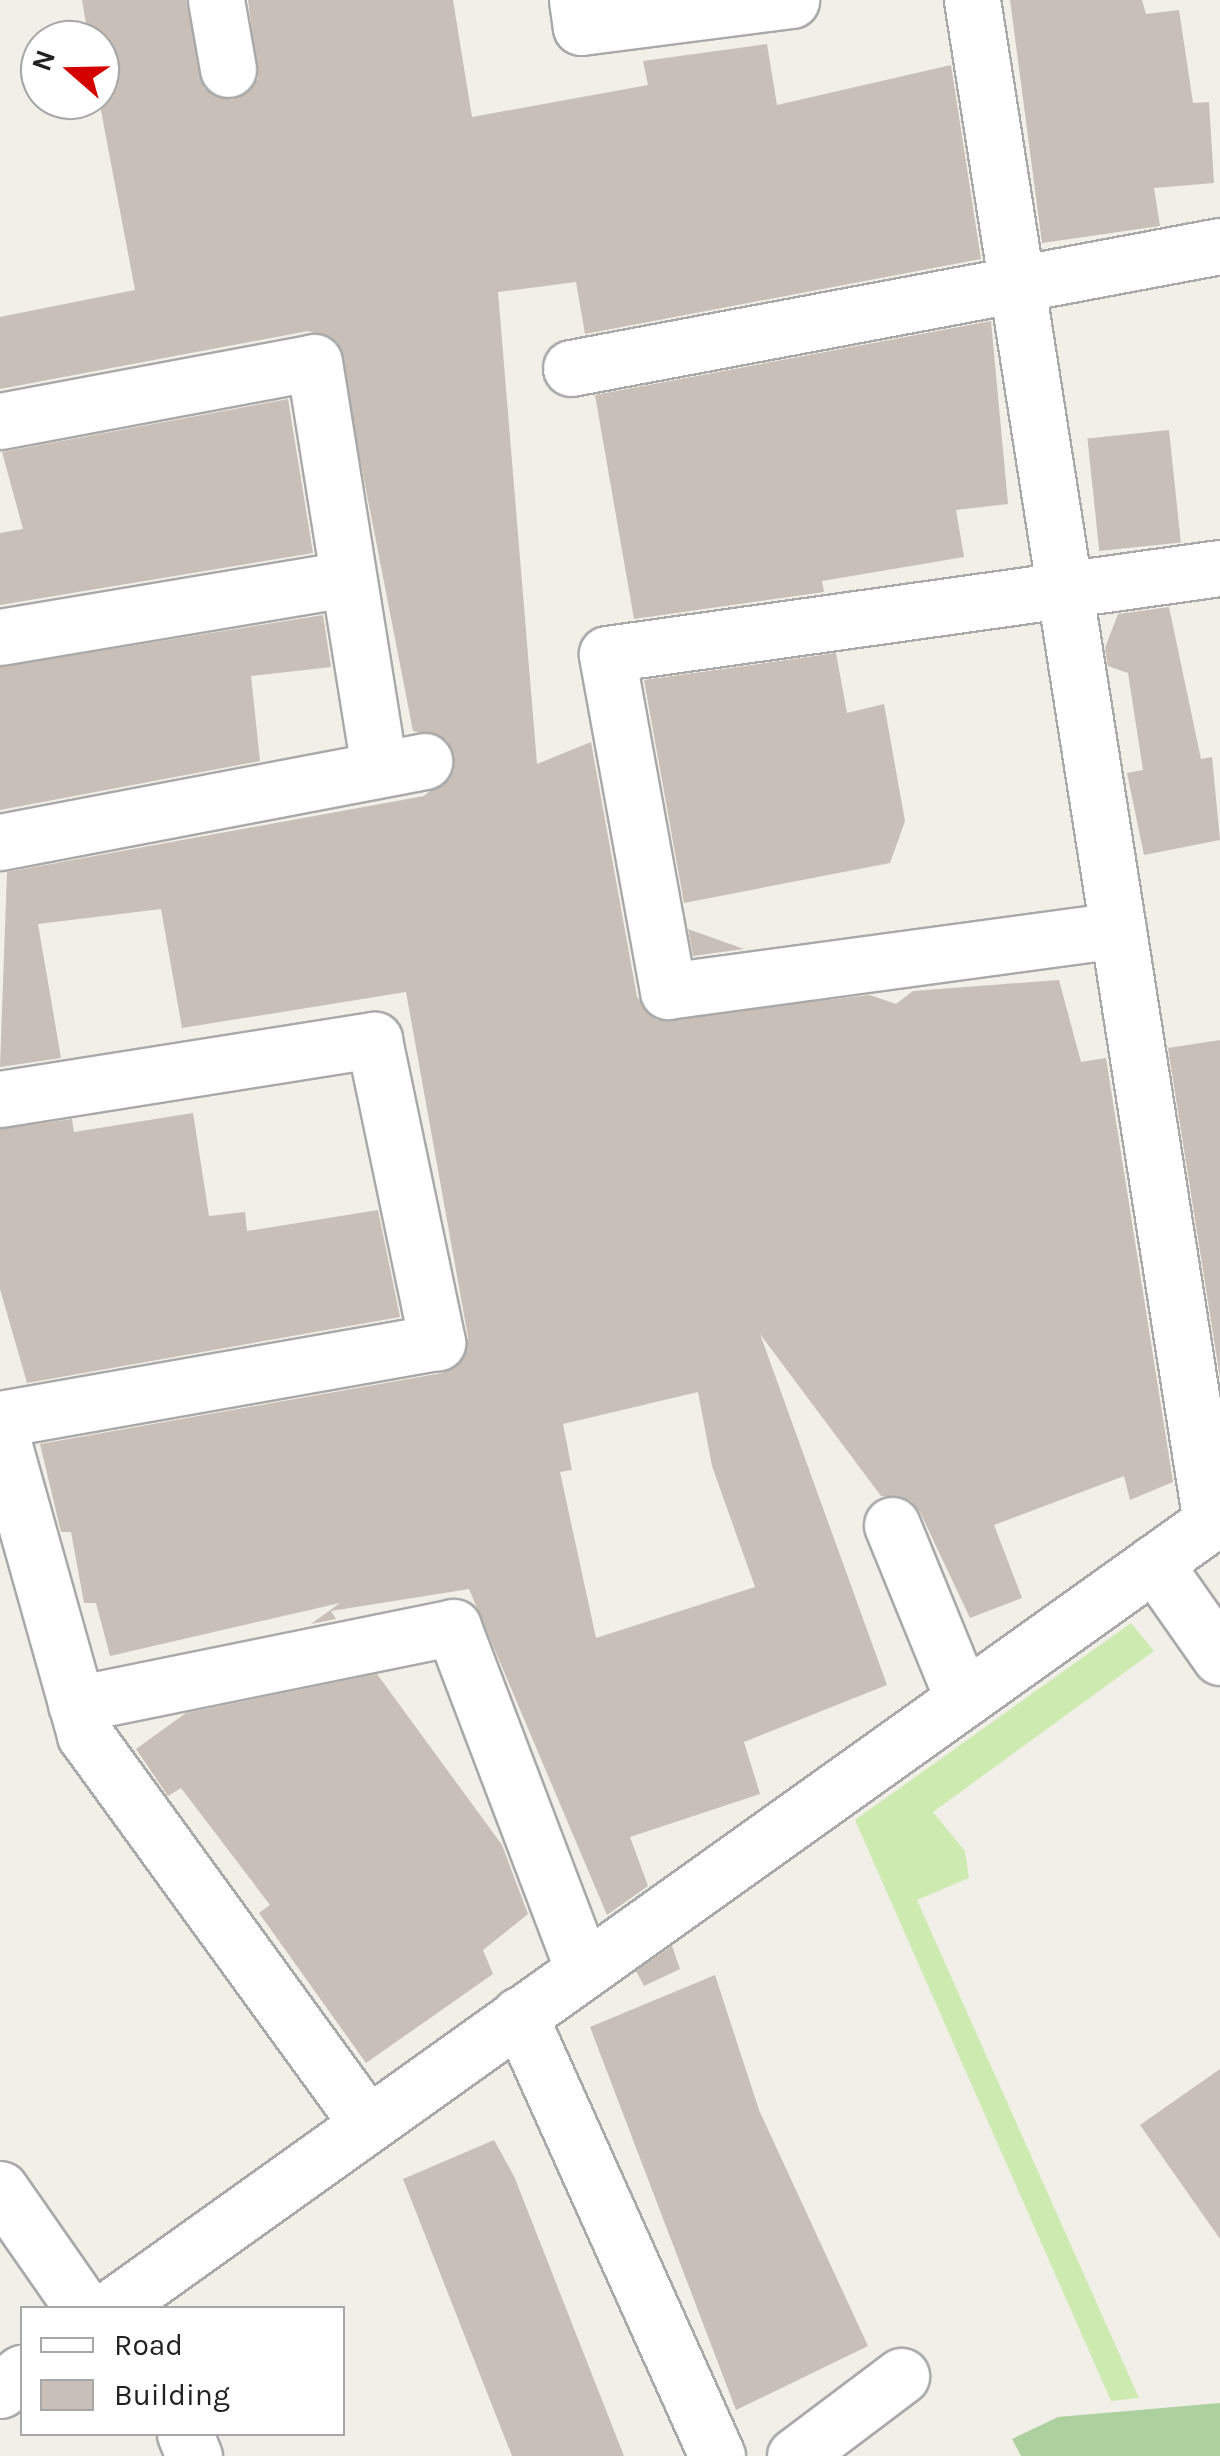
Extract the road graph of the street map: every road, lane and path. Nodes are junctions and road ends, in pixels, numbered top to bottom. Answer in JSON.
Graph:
{"nodes":[{"id":1,"x":216,"y":0,"type":"edge"},
{"id":2,"x":578,"y":0,"type":"edge"},
{"id":3,"x":790,"y":0,"type":"edge"},
{"id":4,"x":972,"y":0,"type":"edge"},
{"id":5,"x":228,"y":69,"type":"dead end"},
{"id":6,"x":1220,"y":246,"type":"edge"},
{"id":7,"x":1016,"y":279,"type":"junction"},
{"id":8,"x":571,"y":368,"type":"dead end"},
{"id":9,"x":0,"y":421,"type":"edge"},
{"id":10,"x":1220,"y":568,"type":"edge"},
{"id":11,"x":348,"y":579,"type":"junction"},
{"id":12,"x":1064,"y":594,"type":"junction"},
{"id":13,"x":0,"y":637,"type":"edge"},
{"id":14,"x":0,"y":842,"type":"edge"},
{"id":15,"x":1118,"y":930,"type":"junction"},
{"id":16,"x":0,"y":1099,"type":"edge"},
{"id":17,"x":0,"y":1419,"type":"edge"},
{"id":18,"x":0,"y":1432,"type":"edge"},
{"id":19,"x":10,"y":1516,"type":"edge"},
{"id":20,"x":1215,"y":1519,"type":"edge"},
{"id":21,"x":892,"y":1525,"type":"dead end"},
{"id":22,"x":1154,"y":1563,"type":"junction"},
{"id":23,"x":1220,"y":1657,"type":"edge"},
{"id":24,"x":963,"y":1699,"type":"junction"},
{"id":25,"x":76,"y":1704,"type":"junction"},
{"id":26,"x":582,"y":1970,"type":"junction"},
{"id":27,"x":519,"y":2015,"type":"junction"},
{"id":28,"x":367,"y":2124,"type":"junction"},
{"id":29,"x":0,"y":2188,"type":"edge"},
{"id":30,"x":115,"y":2305,"type":"edge"},
{"id":31,"x":902,"y":2376,"type":"dead end"},
{"id":32,"x":717,"y":2456,"type":"edge"},
{"id":33,"x":795,"y":2456,"type":"edge"}],
"edges":[{"from":1,"to":5,"type":"street"},
{"from":2,"to":3,"type":"street"},
{"from":4,"to":7,"type":"street"},
{"from":6,"to":7,"type":"street"},
{"from":7,"to":8,"type":"street"},
{"from":7,"to":12,"type":"street"},
{"from":9,"to":11,"type":"street"},
{"from":10,"to":12,"type":"street"},
{"from":11,"to":13,"type":"street"},
{"from":11,"to":14,"type":"street"},
{"from":12,"to":15,"type":"street"},
{"from":12,"to":15,"type":"street"},
{"from":15,"to":20,"type":"street"},
{"from":16,"to":17,"type":"street"},
{"from":18,"to":19,"type":"street"},
{"from":19,"to":25,"type":"street"},
{"from":20,"to":22,"type":"street"},
{"from":21,"to":24,"type":"street"},
{"from":22,"to":23,"type":"street"},
{"from":22,"to":24,"type":"street"},
{"from":24,"to":26,"type":"street"},
{"from":25,"to":26,"type":"street"},
{"from":25,"to":28,"type":"street"},
{"from":26,"to":27,"type":"street"},
{"from":27,"to":28,"type":"street"},
{"from":27,"to":32,"type":"street"},
{"from":28,"to":30,"type":"street"},
{"from":29,"to":30,"type":"street"},
{"from":31,"to":33,"type":"street"}]}
